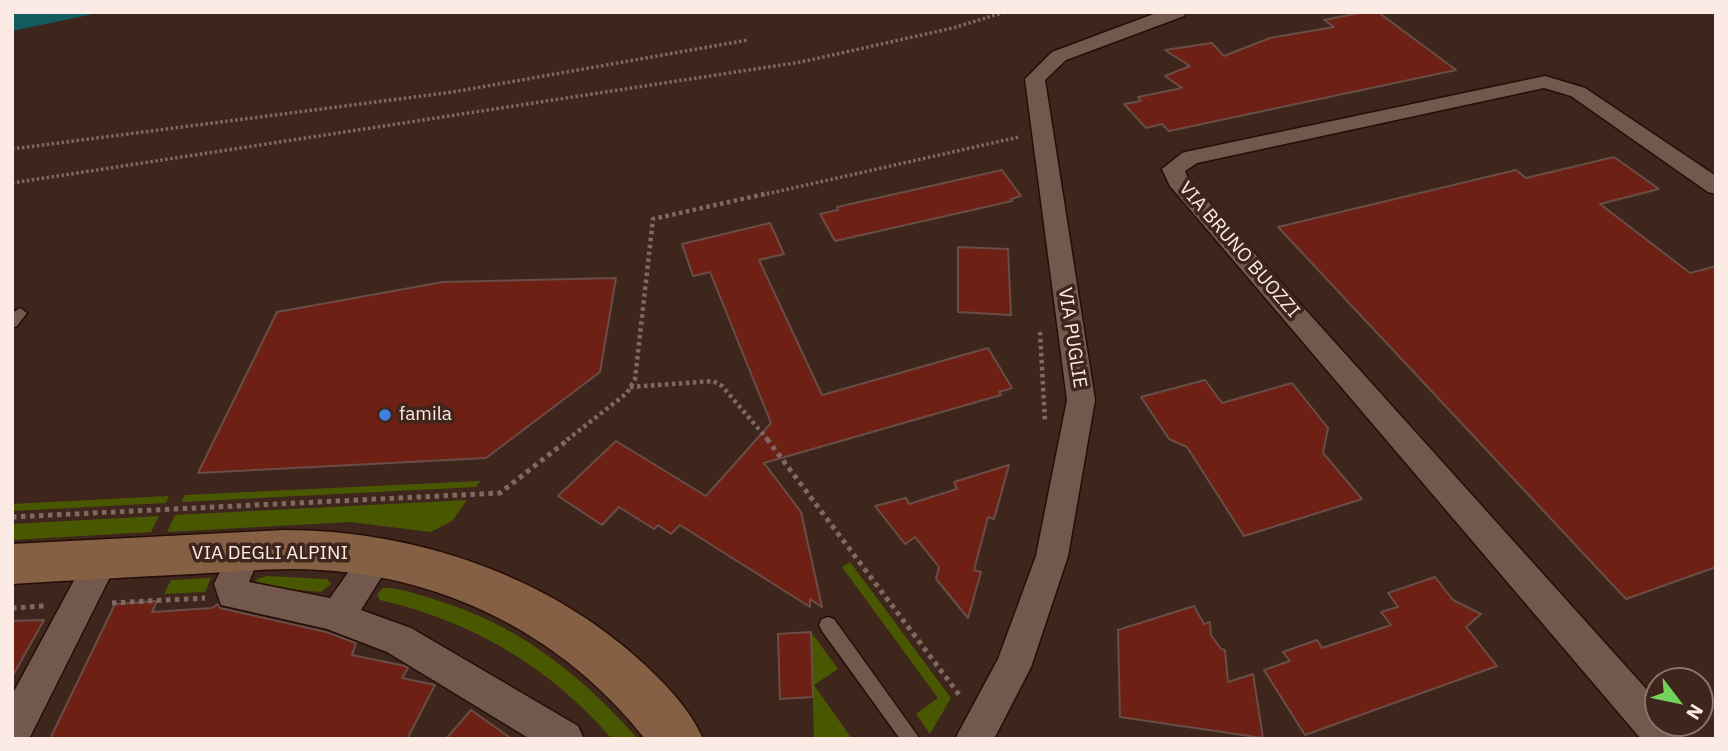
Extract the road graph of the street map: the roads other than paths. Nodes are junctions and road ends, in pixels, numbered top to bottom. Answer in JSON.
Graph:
{"nodes":[{"id":1,"x":1177,"y":12,"type":"edge"},
{"id":2,"x":1716,"y":187,"type":"edge"},
{"id":3,"x":246,"y":551,"type":"junction"},
{"id":4,"x":378,"y":557,"type":"junction"},
{"id":5,"x":103,"y":559,"type":"junction"},
{"id":6,"x":12,"y":564,"type":"edge"},
{"id":7,"x":337,"y":616,"type":"junction"},
{"id":8,"x":828,"y":625,"type":"dead end"},
{"id":9,"x":12,"y":733,"type":"edge"},
{"id":10,"x":565,"y":739,"type":"edge"},
{"id":11,"x":677,"y":739,"type":"edge"},
{"id":12,"x":911,"y":739,"type":"edge"},
{"id":13,"x":975,"y":739,"type":"edge"},
{"id":14,"x":1666,"y":739,"type":"edge"}],
"edges":[{"from":1,"to":13,"type":"street","name":"VIA PUGLIE"},
{"from":2,"to":14,"type":"street","name":"VIA BRUNO BUOZZI"},
{"from":3,"to":4,"type":"street","name":"VIA DEGLI ALPINI"},
{"from":3,"to":5,"type":"street","name":"VIA DEGLI ALPINI"},
{"from":3,"to":7,"type":"street"},
{"from":4,"to":7,"type":"street"},
{"from":4,"to":11,"type":"street","name":"VIA DEGLI ALPINI"},
{"from":5,"to":6,"type":"street","name":"VIA DEGLI ALPINI"},
{"from":5,"to":9,"type":"street"},
{"from":7,"to":10,"type":"street"},
{"from":8,"to":12,"type":"lane"}]}
